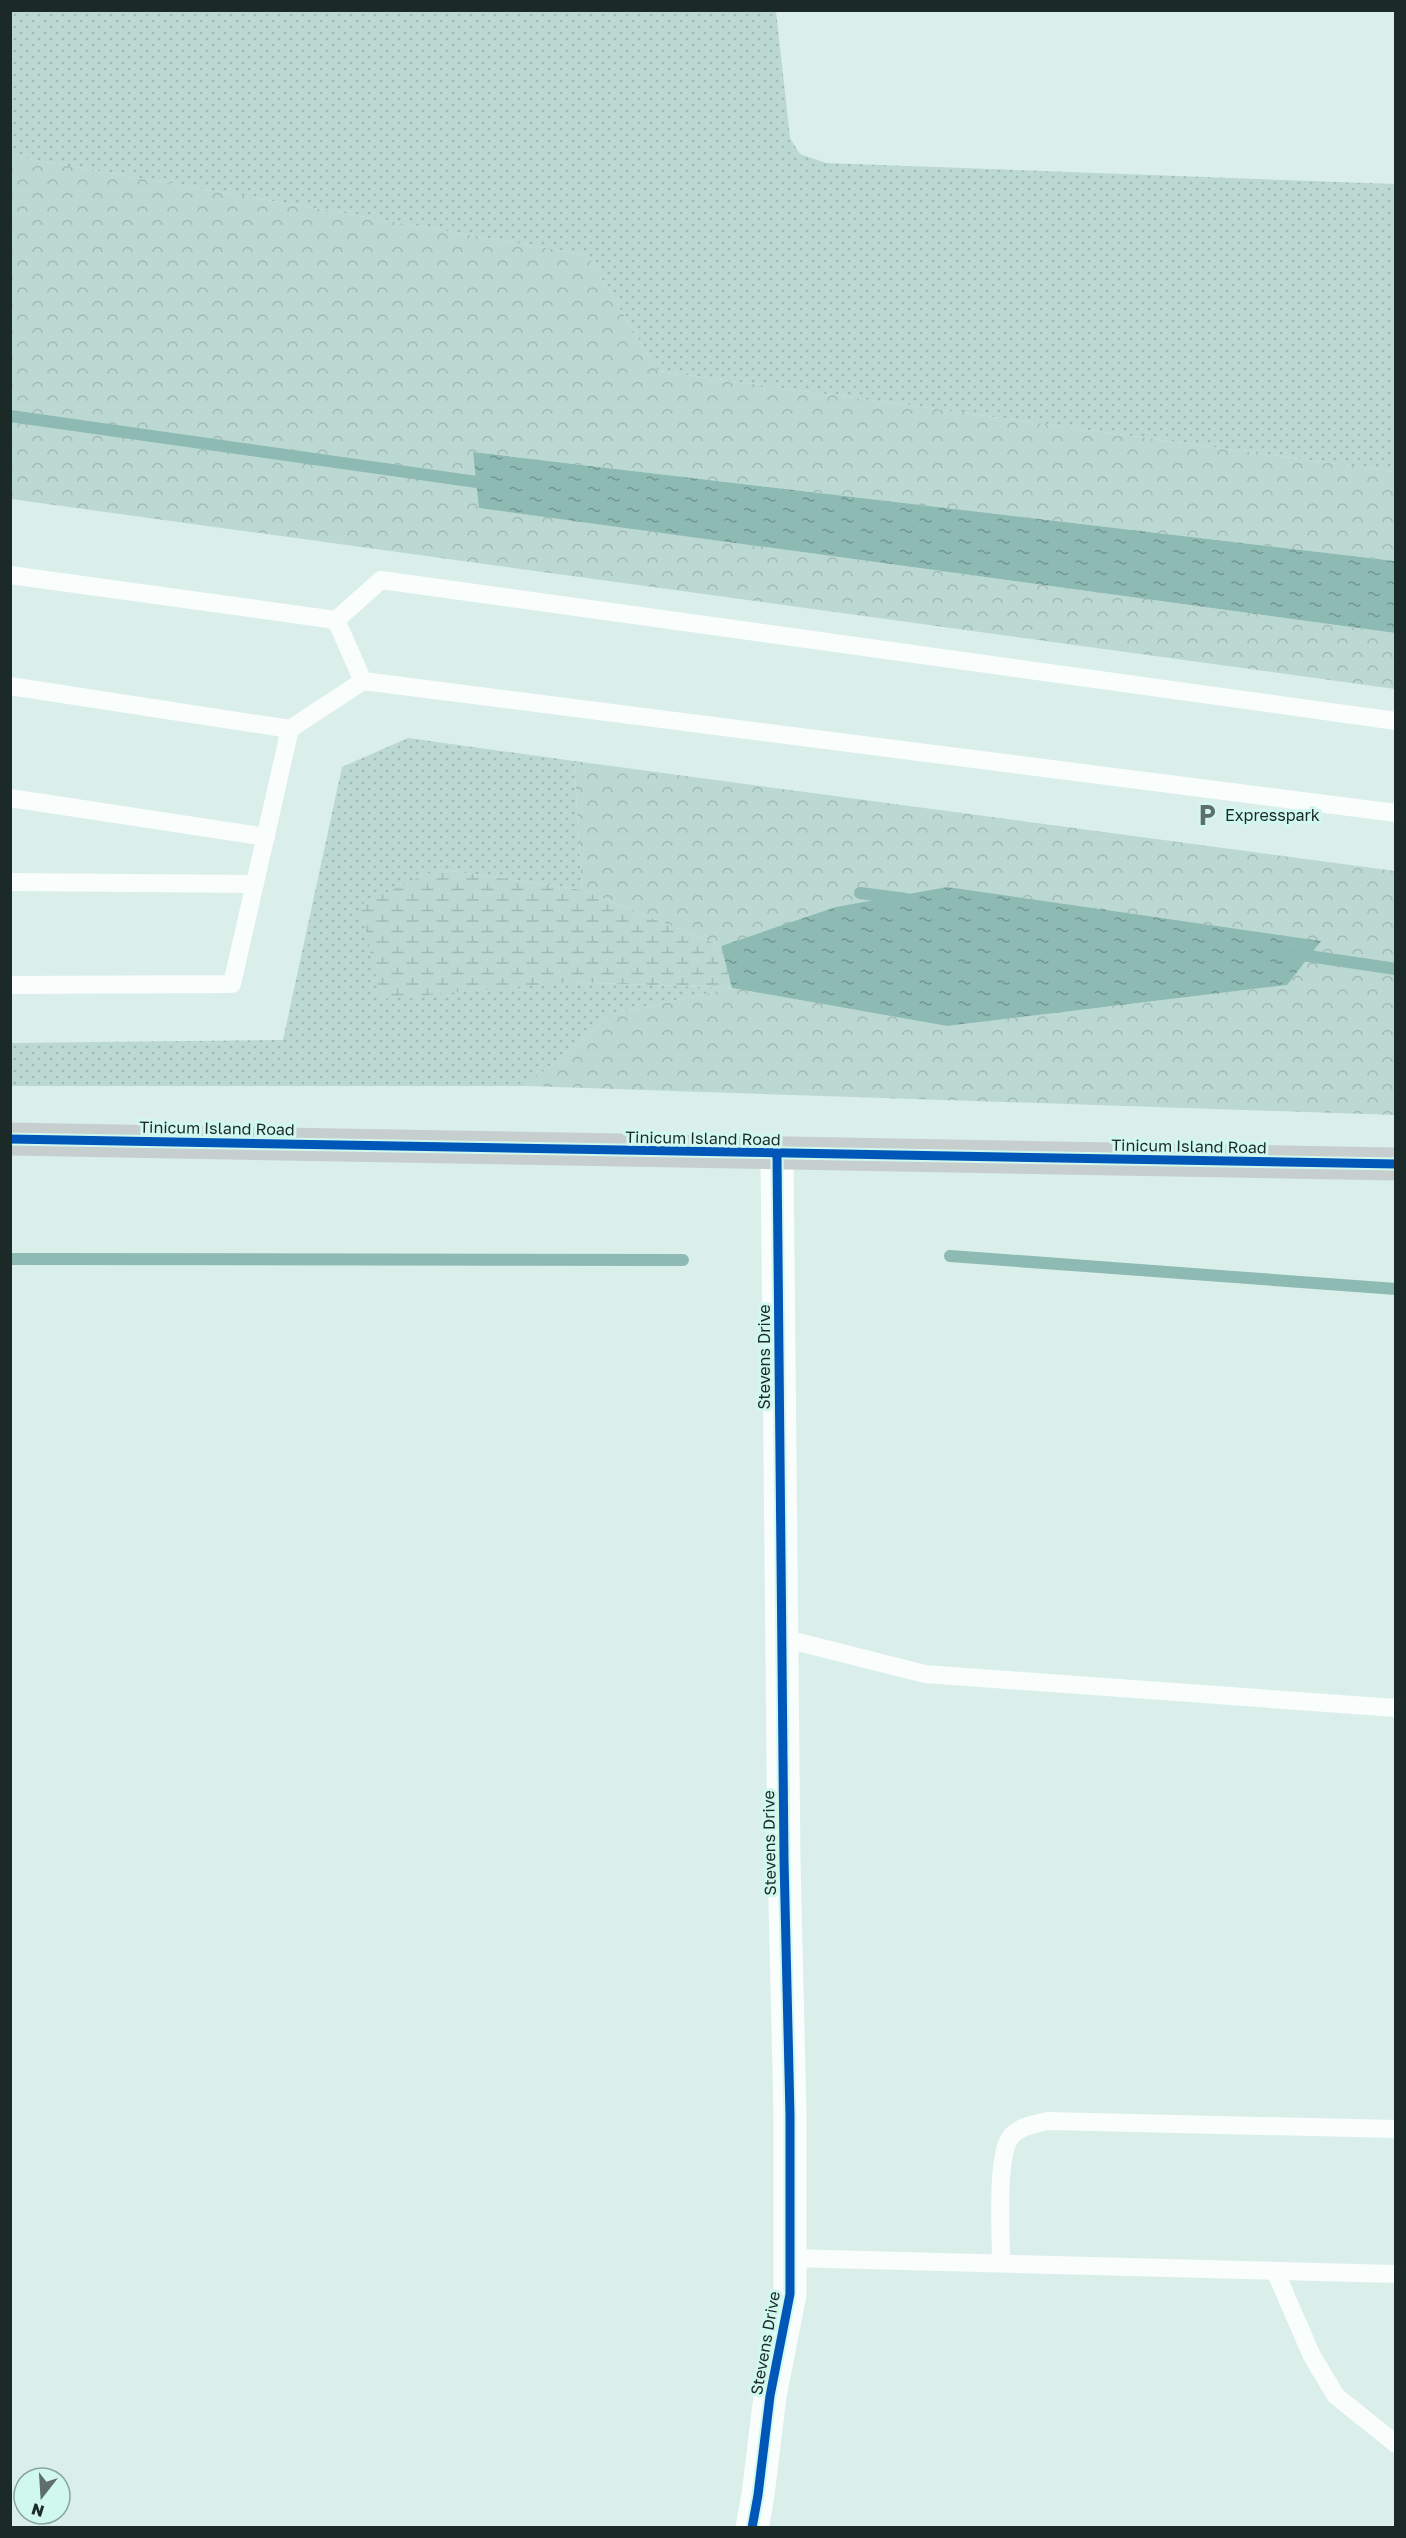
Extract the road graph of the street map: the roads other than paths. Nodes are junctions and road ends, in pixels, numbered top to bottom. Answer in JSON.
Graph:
{"nodes":[{"id":1,"x":10,"y":575,"type":"edge"},
{"id":2,"x":336,"y":620,"type":"junction"},
{"id":3,"x":363,"y":681,"type":"junction"},
{"id":4,"x":10,"y":686,"type":"edge"},
{"id":5,"x":1395,"y":721,"type":"edge"},
{"id":6,"x":290,"y":729,"type":"junction"},
{"id":7,"x":10,"y":798,"type":"edge"},
{"id":8,"x":1395,"y":813,"type":"edge"},
{"id":9,"x":266,"y":837,"type":"junction"},
{"id":10,"x":10,"y":882,"type":"edge"},
{"id":11,"x":255,"y":884,"type":"junction"},
{"id":12,"x":10,"y":985,"type":"edge"},
{"id":13,"x":10,"y":1139,"type":"edge"},
{"id":14,"x":777,"y":1155,"type":"junction"},
{"id":15,"x":1395,"y":1164,"type":"edge"},
{"id":16,"x":782,"y":1638,"type":"junction"},
{"id":17,"x":1395,"y":1708,"type":"edge"},
{"id":18,"x":1395,"y":2129,"type":"edge"},
{"id":19,"x":789,"y":2258,"type":"junction"},
{"id":20,"x":1001,"y":2264,"type":"junction"},
{"id":21,"x":1275,"y":2271,"type":"junction"},
{"id":22,"x":1395,"y":2274,"type":"edge"},
{"id":23,"x":1395,"y":2444,"type":"edge"},
{"id":24,"x":752,"y":2528,"type":"edge"}],
"edges":[{"from":1,"to":2,"type":"lane"},
{"from":2,"to":3,"type":"lane"},
{"from":2,"to":5,"type":"lane"},
{"from":3,"to":6,"type":"lane"},
{"from":3,"to":8,"type":"lane"},
{"from":4,"to":6,"type":"lane"},
{"from":6,"to":9,"type":"lane"},
{"from":7,"to":9,"type":"lane"},
{"from":9,"to":11,"type":"lane"},
{"from":10,"to":11,"type":"lane"},
{"from":11,"to":12,"type":"lane"},
{"from":13,"to":14,"type":"street","name":"Tinicum Island Road"},
{"from":14,"to":15,"type":"street","name":"Tinicum Island Road"},
{"from":14,"to":16,"type":"street","name":"Stevens Drive"},
{"from":16,"to":17,"type":"lane"},
{"from":16,"to":19,"type":"street","name":"Stevens Drive"},
{"from":18,"to":20,"type":"lane"},
{"from":19,"to":20,"type":"lane"},
{"from":19,"to":24,"type":"street","name":"Stevens Drive"},
{"from":20,"to":21,"type":"lane"},
{"from":21,"to":22,"type":"lane"},
{"from":21,"to":23,"type":"lane"}]}
